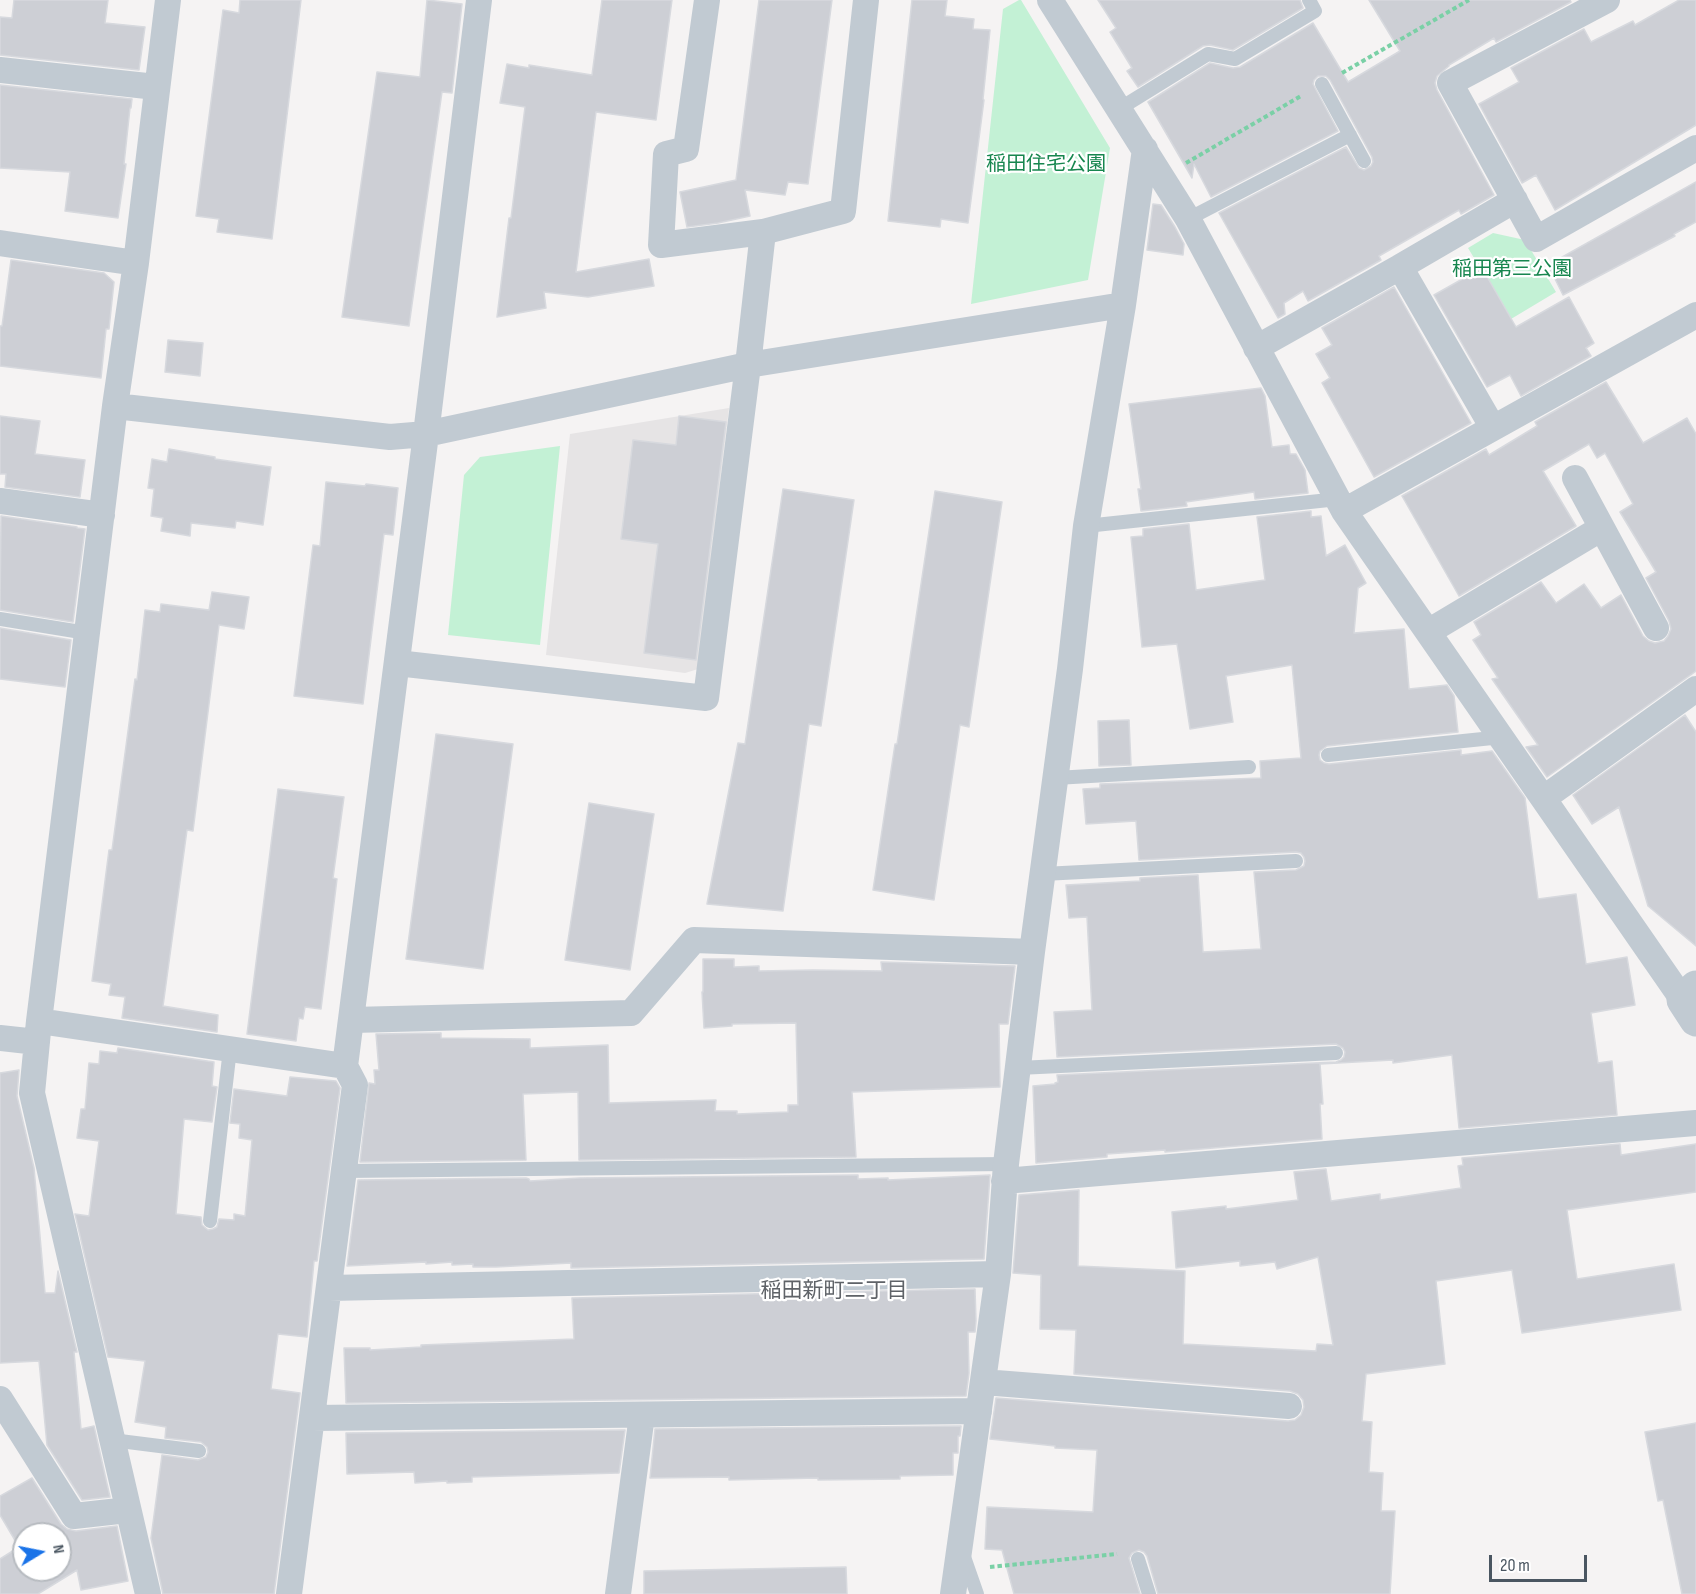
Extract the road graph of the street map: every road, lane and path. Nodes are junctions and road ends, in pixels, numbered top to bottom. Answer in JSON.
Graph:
{"nodes":[{"id":1,"x":168,"y":0,"type":"edge"},
{"id":2,"x":479,"y":0,"type":"edge"},
{"id":3,"x":707,"y":0,"type":"edge"},
{"id":4,"x":866,"y":0,"type":"edge"},
{"id":5,"x":1050,"y":0,"type":"edge"},
{"id":6,"x":1309,"y":0,"type":"edge"},
{"id":7,"x":1607,"y":0,"type":"edge"},
{"id":8,"x":0,"y":70,"type":"edge"},
{"id":9,"x":1322,"y":84,"type":"dead end"},
{"id":10,"x":156,"y":87,"type":"junction"},
{"id":11,"x":1119,"y":110,"type":"junction"},
{"id":12,"x":1350,"y":135,"type":"junction"},
{"id":13,"x":1696,"y":148,"type":"edge"},
{"id":14,"x":1145,"y":149,"type":"junction"},
{"id":15,"x":1364,"y":161,"type":"dead end"},
{"id":16,"x":1515,"y":200,"type":"junction"},
{"id":17,"x":1188,"y":219,"type":"junction"},
{"id":18,"x":763,"y":232,"type":"junction"},
{"id":19,"x":0,"y":243,"type":"edge"},
{"id":20,"x":136,"y":263,"type":"junction"},
{"id":21,"x":1400,"y":267,"type":"junction"},
{"id":22,"x":1123,"y":305,"type":"junction"},
{"id":23,"x":1696,"y":315,"type":"edge"},
{"id":24,"x":1256,"y":348,"type":"junction"},
{"id":25,"x":748,"y":365,"type":"junction"},
{"id":26,"x":115,"y":406,"type":"junction"},
{"id":27,"x":1494,"y":428,"type":"junction"},
{"id":28,"x":426,"y":434,"type":"junction"},
{"id":29,"x":1575,"y":478,"type":"dead end"},
{"id":30,"x":0,"y":501,"type":"edge"},
{"id":31,"x":1341,"y":505,"type":"junction"},
{"id":32,"x":102,"y":515,"type":"junction"},
{"id":33,"x":1086,"y":526,"type":"junction"},
{"id":34,"x":1602,"y":528,"type":"junction"},
{"id":35,"x":0,"y":619,"type":"edge"},
{"id":36,"x":1656,"y":628,"type":"dead end"},
{"id":37,"x":1428,"y":632,"type":"junction"},
{"id":38,"x":87,"y":633,"type":"junction"},
{"id":39,"x":397,"y":663,"type":"junction"},
{"id":40,"x":1696,"y":689,"type":"edge"},
{"id":41,"x":1502,"y":737,"type":"junction"},
{"id":42,"x":1328,"y":755,"type":"dead end"},
{"id":43,"x":1249,"y":767,"type":"dead end"},
{"id":44,"x":1055,"y":778,"type":"junction"},
{"id":45,"x":1544,"y":798,"type":"junction"},
{"id":46,"x":1296,"y":861,"type":"dead end"},
{"id":47,"x":1043,"y":874,"type":"junction"},
{"id":48,"x":1032,"y":952,"type":"junction"},
{"id":49,"x":1692,"y":1002,"type":"edge"},
{"id":50,"x":352,"y":1020,"type":"junction"},
{"id":51,"x":38,"y":1032,"type":"junction"},
{"id":52,"x":0,"y":1038,"type":"edge"},
{"id":53,"x":230,"y":1049,"type":"junction"},
{"id":54,"x":1336,"y":1053,"type":"dead end"},
{"id":55,"x":345,"y":1066,"type":"junction"},
{"id":56,"x":1018,"y":1068,"type":"junction"},
{"id":57,"x":1696,"y":1123,"type":"edge"},
{"id":58,"x":344,"y":1172,"type":"junction"},
{"id":59,"x":1005,"y":1172,"type":"junction"},
{"id":60,"x":210,"y":1221,"type":"dead end"},
{"id":61,"x":998,"y":1274,"type":"junction"},
{"id":62,"x":329,"y":1288,"type":"junction"},
{"id":63,"x":983,"y":1382,"type":"junction"},
{"id":64,"x":0,"y":1399,"type":"edge"},
{"id":65,"x":1289,"y":1406,"type":"dead end"},
{"id":66,"x":979,"y":1411,"type":"junction"},
{"id":67,"x":642,"y":1415,"type":"junction"},
{"id":68,"x":312,"y":1418,"type":"junction"},
{"id":69,"x":112,"y":1440,"type":"junction"},
{"id":70,"x":199,"y":1450,"type":"dead end"},
{"id":71,"x":128,"y":1510,"type":"junction"},
{"id":72,"x":960,"y":1544,"type":"junction"},
{"id":73,"x":1138,"y":1559,"type":"joint"},
{"id":74,"x":968,"y":1569,"type":"junction"},
{"id":75,"x":148,"y":1594,"type":"edge"},
{"id":76,"x":289,"y":1594,"type":"edge"},
{"id":77,"x":618,"y":1594,"type":"edge"},
{"id":78,"x":953,"y":1594,"type":"edge"},
{"id":79,"x":977,"y":1594,"type":"edge"},
{"id":80,"x":1149,"y":1594,"type":"edge"}],
"edges":[{"from":1,"to":10,"type":"street"},
{"from":2,"to":28,"type":"street"},
{"from":3,"to":18,"type":"street"},
{"from":4,"to":18,"type":"street"},
{"from":5,"to":11,"type":"street"},
{"from":6,"to":11,"type":"lane"},
{"from":7,"to":16,"type":"street"},
{"from":8,"to":10,"type":"street"},
{"from":9,"to":12,"type":"lane"},
{"from":10,"to":20,"type":"street"},
{"from":11,"to":14,"type":"street"},
{"from":12,"to":15,"type":"lane"},
{"from":12,"to":17,"type":"lane"},
{"from":13,"to":16,"type":"street"},
{"from":14,"to":17,"type":"street"},
{"from":14,"to":22,"type":"street"},
{"from":16,"to":21,"type":"street"},
{"from":17,"to":24,"type":"street"},
{"from":18,"to":25,"type":"street"},
{"from":19,"to":20,"type":"street"},
{"from":20,"to":26,"type":"street"},
{"from":21,"to":24,"type":"street"},
{"from":21,"to":27,"type":"street"},
{"from":22,"to":25,"type":"street"},
{"from":22,"to":33,"type":"street"},
{"from":23,"to":27,"type":"street"},
{"from":24,"to":31,"type":"street"},
{"from":25,"to":28,"type":"street"},
{"from":25,"to":39,"type":"street"},
{"from":26,"to":28,"type":"street"},
{"from":26,"to":32,"type":"street"},
{"from":27,"to":31,"type":"street"},
{"from":28,"to":39,"type":"street"},
{"from":29,"to":34,"type":"street"},
{"from":30,"to":32,"type":"street"},
{"from":31,"to":33,"type":"lane"},
{"from":31,"to":37,"type":"street"},
{"from":32,"to":38,"type":"street"},
{"from":33,"to":44,"type":"street"},
{"from":34,"to":36,"type":"street"},
{"from":34,"to":37,"type":"street"},
{"from":35,"to":38,"type":"lane"},
{"from":37,"to":41,"type":"street"},
{"from":38,"to":51,"type":"street"},
{"from":39,"to":50,"type":"street"},
{"from":40,"to":45,"type":"street"},
{"from":41,"to":42,"type":"lane"},
{"from":41,"to":45,"type":"street"},
{"from":43,"to":44,"type":"lane"},
{"from":44,"to":47,"type":"street"},
{"from":45,"to":49,"type":"street"},
{"from":46,"to":47,"type":"lane"},
{"from":47,"to":48,"type":"street"},
{"from":48,"to":50,"type":"street"},
{"from":48,"to":56,"type":"street"},
{"from":50,"to":55,"type":"street"},
{"from":51,"to":52,"type":"street"},
{"from":51,"to":53,"type":"street"},
{"from":51,"to":69,"type":"street"},
{"from":53,"to":55,"type":"street"},
{"from":53,"to":60,"type":"lane"},
{"from":54,"to":56,"type":"lane"},
{"from":55,"to":58,"type":"street"},
{"from":56,"to":59,"type":"street"},
{"from":57,"to":59,"type":"street"},
{"from":58,"to":59,"type":"lane"},
{"from":58,"to":62,"type":"street"},
{"from":59,"to":61,"type":"street"},
{"from":61,"to":62,"type":"street"},
{"from":61,"to":63,"type":"street"},
{"from":62,"to":68,"type":"street"},
{"from":63,"to":65,"type":"street"},
{"from":63,"to":66,"type":"street"},
{"from":64,"to":71,"type":"street"},
{"from":66,"to":67,"type":"street"},
{"from":66,"to":72,"type":"street"},
{"from":67,"to":68,"type":"street"},
{"from":67,"to":77,"type":"street"},
{"from":68,"to":76,"type":"street"},
{"from":69,"to":70,"type":"lane"},
{"from":69,"to":71,"type":"street"},
{"from":71,"to":75,"type":"street"},
{"from":72,"to":74,"type":"lane"},
{"from":72,"to":78,"type":"street"},
{"from":73,"to":74,"type":"path"},
{"from":73,"to":80,"type":"lane"},
{"from":74,"to":79,"type":"lane"}]}
